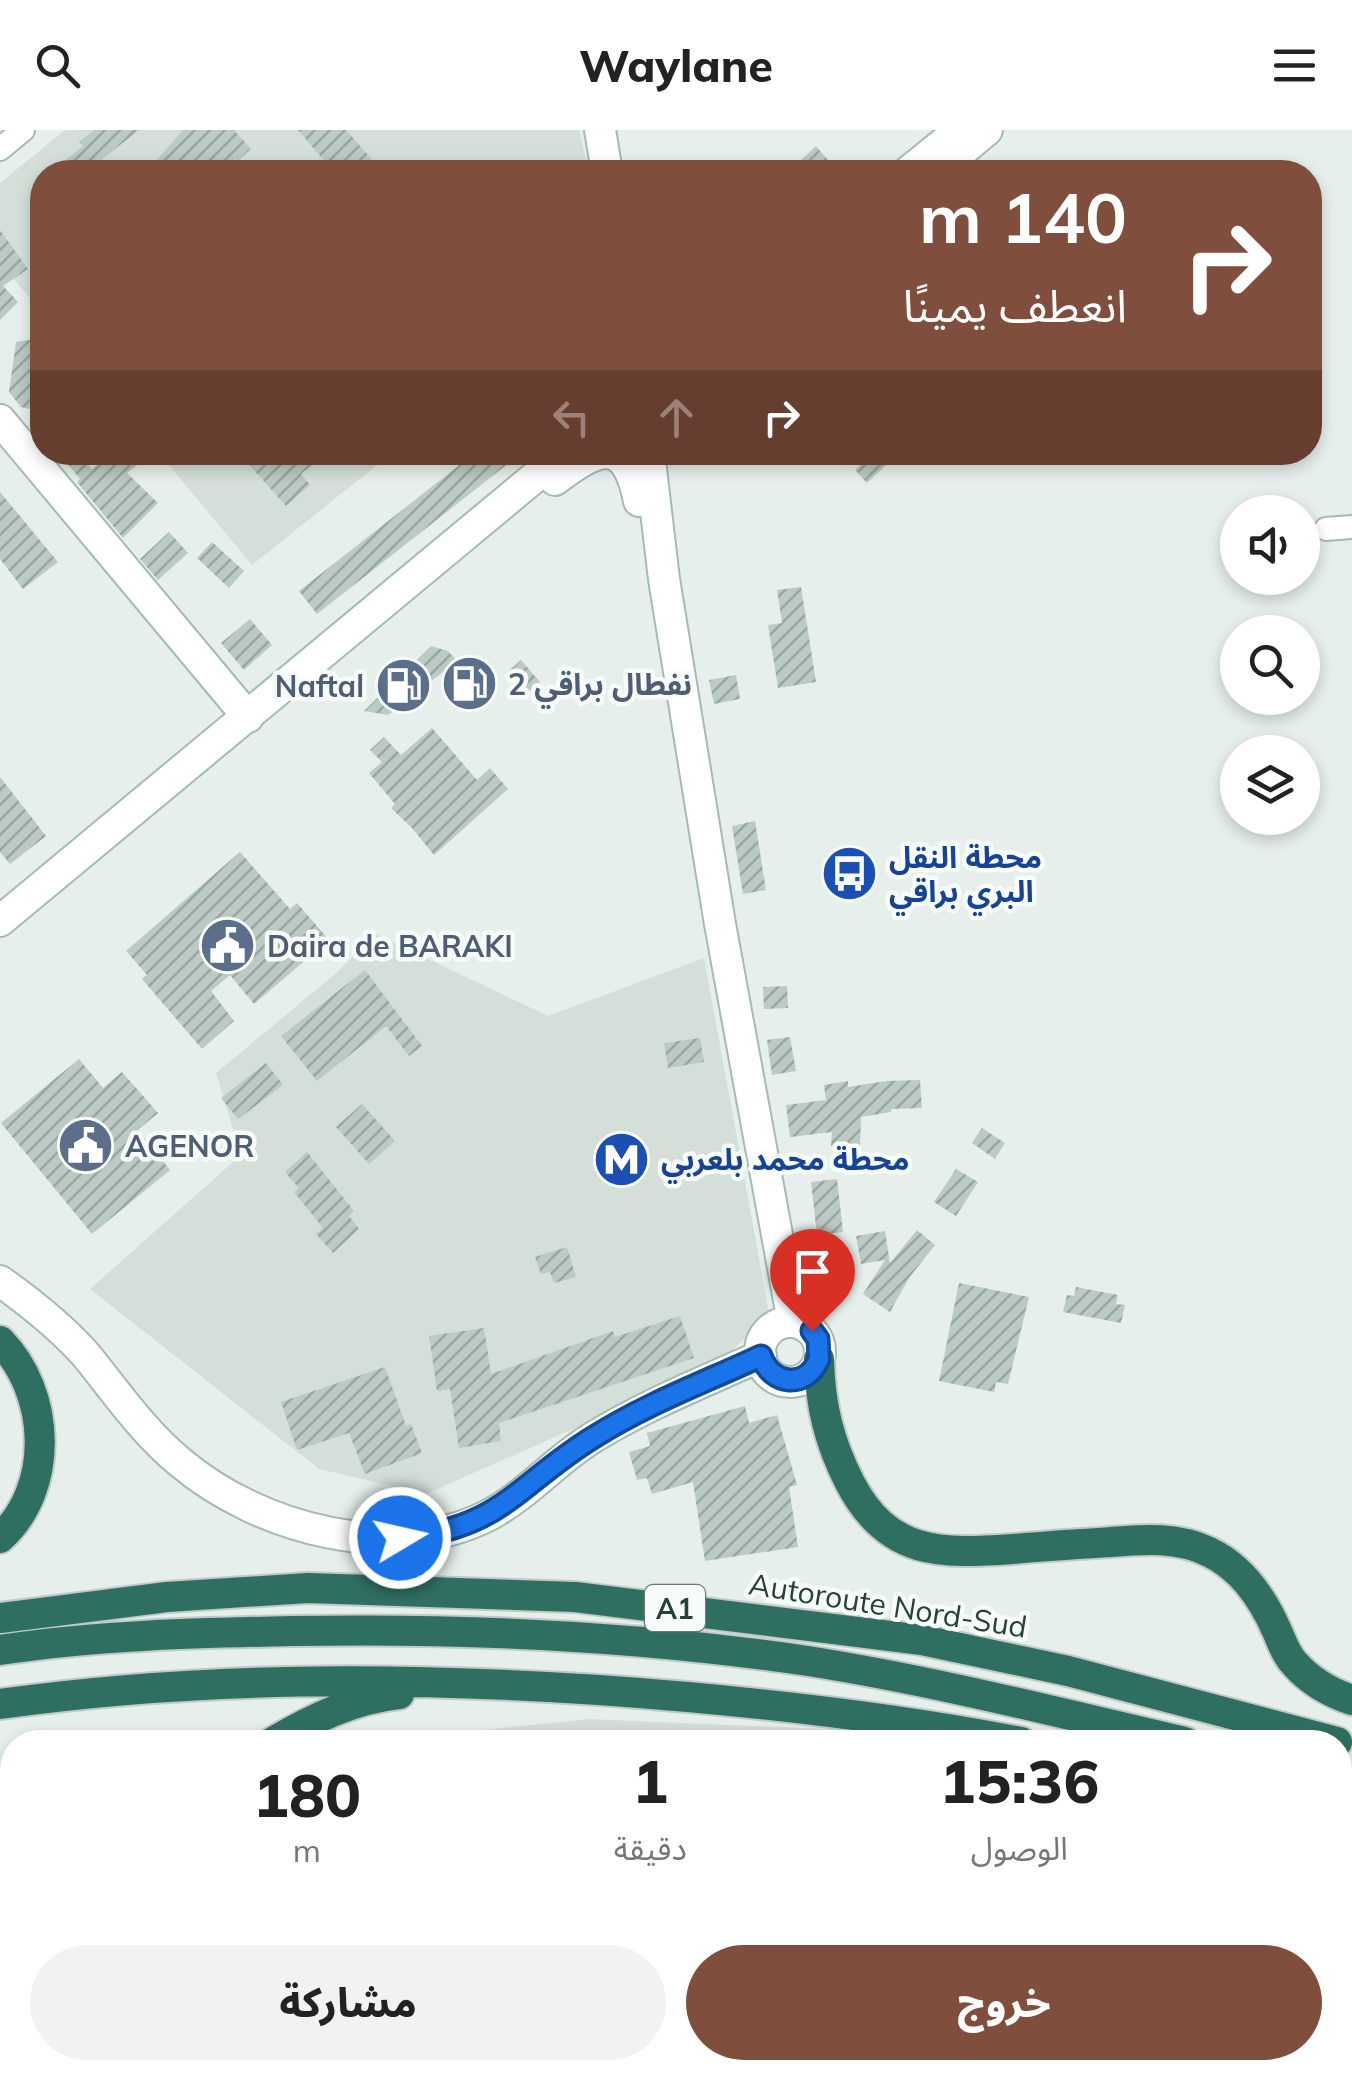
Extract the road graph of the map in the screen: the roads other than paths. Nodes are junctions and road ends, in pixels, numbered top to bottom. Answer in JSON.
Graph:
{"nodes":[{"id":1,"x":23,"y":130,"type":"edge"},
{"id":2,"x":600,"y":130,"type":"edge"},
{"id":3,"x":960,"y":130,"type":"edge"},
{"id":4,"x":987,"y":130,"type":"edge"},
{"id":5,"x":0,"y":149,"type":"edge"},
{"id":6,"x":605,"y":160,"type":"edge"},
{"id":7,"x":923,"y":160,"type":"edge"},
{"id":8,"x":951,"y":160,"type":"edge"},
{"id":9,"x":0,"y":420,"type":"edge"},
{"id":10,"x":30,"y":456,"type":"edge"},
{"id":11,"x":38,"y":465,"type":"edge"},
{"id":12,"x":549,"y":465,"type":"edge"},
{"id":13,"x":578,"y":465,"type":"edge"},
{"id":14,"x":628,"y":465,"type":"edge"},
{"id":15,"x":651,"y":465,"type":"edge"},
{"id":16,"x":500,"y":506,"type":"junction"},
{"id":17,"x":1352,"y":528,"type":"edge"},
{"id":18,"x":1326,"y":529,"type":"dead end"},
{"id":19,"x":664,"y":579,"type":"junction"},
{"id":20,"x":248,"y":717,"type":"junction"},
{"id":21,"x":2,"y":917,"type":"edge"},
{"id":22,"x":0,"y":1281,"type":"edge"},
{"id":23,"x":793,"y":1322,"type":"junction"},
{"id":24,"x":0,"y":1341,"type":"edge"},
{"id":25,"x":761,"y":1356,"type":"junction"},
{"id":26,"x":819,"y":1359,"type":"junction"},
{"id":27,"x":0,"y":1538,"type":"edge"},
{"id":28,"x":0,"y":1618,"type":"edge"},
{"id":29,"x":0,"y":1650,"type":"edge"},
{"id":30,"x":492,"y":1683,"type":"junction"},
{"id":31,"x":1352,"y":1700,"type":"edge"},
{"id":32,"x":0,"y":1704,"type":"edge"},
{"id":33,"x":296,"y":1730,"type":"edge"},
{"id":34,"x":867,"y":1730,"type":"edge"},
{"id":35,"x":1133,"y":1730,"type":"edge"},
{"id":36,"x":1290,"y":1730,"type":"edge"}],
"edges":[{"from":1,"to":5,"type":"street"},
{"from":2,"to":6,"type":"main road"},
{"from":3,"to":7,"type":"main road"},
{"from":4,"to":8,"type":"main road"},
{"from":9,"to":10,"type":"main road"},
{"from":11,"to":20,"type":"main road"},
{"from":12,"to":16,"type":"main road"},
{"from":13,"to":16,"type":"main road"},
{"from":14,"to":19,"type":"main road"},
{"from":15,"to":19,"type":"main road"},
{"from":16,"to":20,"type":"main road"},
{"from":17,"to":18,"type":"street"},
{"from":19,"to":23,"type":"main road"},
{"from":20,"to":21,"type":"main road"},
{"from":22,"to":25,"type":"main road"},
{"from":23,"to":25,"type":"main road"},
{"from":23,"to":26,"type":"main road"},
{"from":24,"to":27,"type":"highway"},
{"from":25,"to":26,"type":"main road"},
{"from":26,"to":31,"type":"highway"},
{"from":28,"to":36,"type":"highway","name":"Autoroute Nord-Sud","number":"A1"},
{"from":29,"to":35,"type":"highway","number":"A1"},
{"from":30,"to":32,"type":"highway"},
{"from":30,"to":33,"type":"highway"},
{"from":30,"to":34,"type":"highway"}]}
